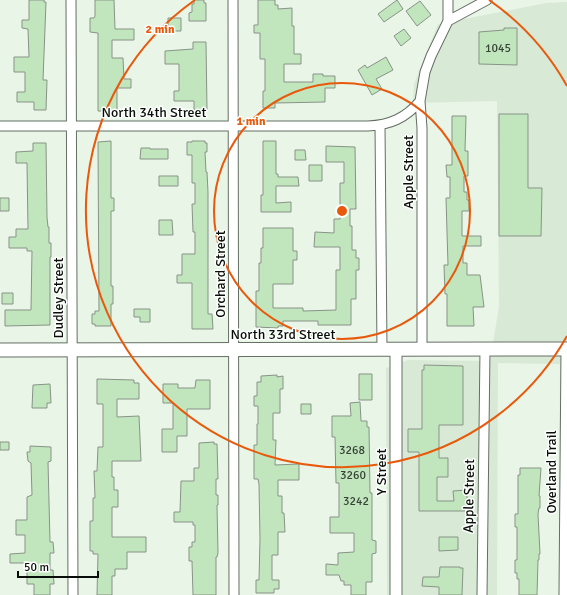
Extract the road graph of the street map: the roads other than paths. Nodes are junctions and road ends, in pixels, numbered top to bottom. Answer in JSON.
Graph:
{"nodes":[{"id":1,"x":71,"y":0,"type":"edge"},
{"id":2,"x":233,"y":0,"type":"edge"},
{"id":3,"x":448,"y":0,"type":"edge"},
{"id":4,"x":487,"y":0,"type":"edge"},
{"id":5,"x":448,"y":21,"type":"junction"},
{"id":6,"x":420,"y":101,"type":"junction"},
{"id":7,"x":380,"y":125,"type":"junction"},
{"id":8,"x":0,"y":126,"type":"edge"},
{"id":9,"x":72,"y":126,"type":"junction"},
{"id":10,"x":234,"y":126,"type":"junction"},
{"id":11,"x":485,"y":349,"type":"junction"},
{"id":12,"x":567,"y":349,"type":"edge"},
{"id":13,"x":0,"y":350,"type":"edge"},
{"id":14,"x":72,"y":350,"type":"junction"},
{"id":15,"x":234,"y":350,"type":"junction"},
{"id":16,"x":382,"y":350,"type":"junction"},
{"id":17,"x":396,"y":350,"type":"junction"},
{"id":18,"x":422,"y":350,"type":"junction"},
{"id":19,"x":73,"y":595,"type":"edge"},
{"id":20,"x":234,"y":595,"type":"edge"},
{"id":21,"x":396,"y":595,"type":"edge"},
{"id":22,"x":482,"y":595,"type":"edge"},
{"id":23,"x":564,"y":595,"type":"edge"}],
"edges":[{"from":1,"to":9,"type":"street","name":"Dudley Street"},
{"from":2,"to":10,"type":"street","name":"Orchard Street"},
{"from":3,"to":5,"type":"street","name":"Apple Street"},
{"from":4,"to":5,"type":"street"},
{"from":5,"to":6,"type":"street","name":"Apple Street"},
{"from":6,"to":7,"type":"street","name":"North 34th Street"},
{"from":6,"to":18,"type":"street","name":"Apple Street"},
{"from":7,"to":10,"type":"street","name":"North 34th Street"},
{"from":7,"to":16,"type":"street"},
{"from":8,"to":9,"type":"street","name":"North 34th Street"},
{"from":9,"to":10,"type":"street","name":"North 34th Street"},
{"from":9,"to":14,"type":"street","name":"Dudley Street"},
{"from":10,"to":15,"type":"street","name":"Orchard Street"},
{"from":11,"to":12,"type":"main road","name":"North 33rd Street"},
{"from":11,"to":18,"type":"main road","name":"North 33rd Street"},
{"from":11,"to":22,"type":"street","name":"Apple Street"},
{"from":12,"to":23,"type":"street","name":"Overland Trail"},
{"from":13,"to":14,"type":"main road","name":"North 33rd Street"},
{"from":14,"to":15,"type":"main road","name":"North 33rd Street"},
{"from":14,"to":19,"type":"street","name":"Dudley Street"},
{"from":15,"to":16,"type":"main road","name":"North 33rd Street"},
{"from":15,"to":20,"type":"street","name":"Orchard Street"},
{"from":16,"to":17,"type":"main road","name":"North 33rd Street"},
{"from":17,"to":18,"type":"main road","name":"North 33rd Street"},
{"from":17,"to":21,"type":"street","name":"Y Street"}]}
